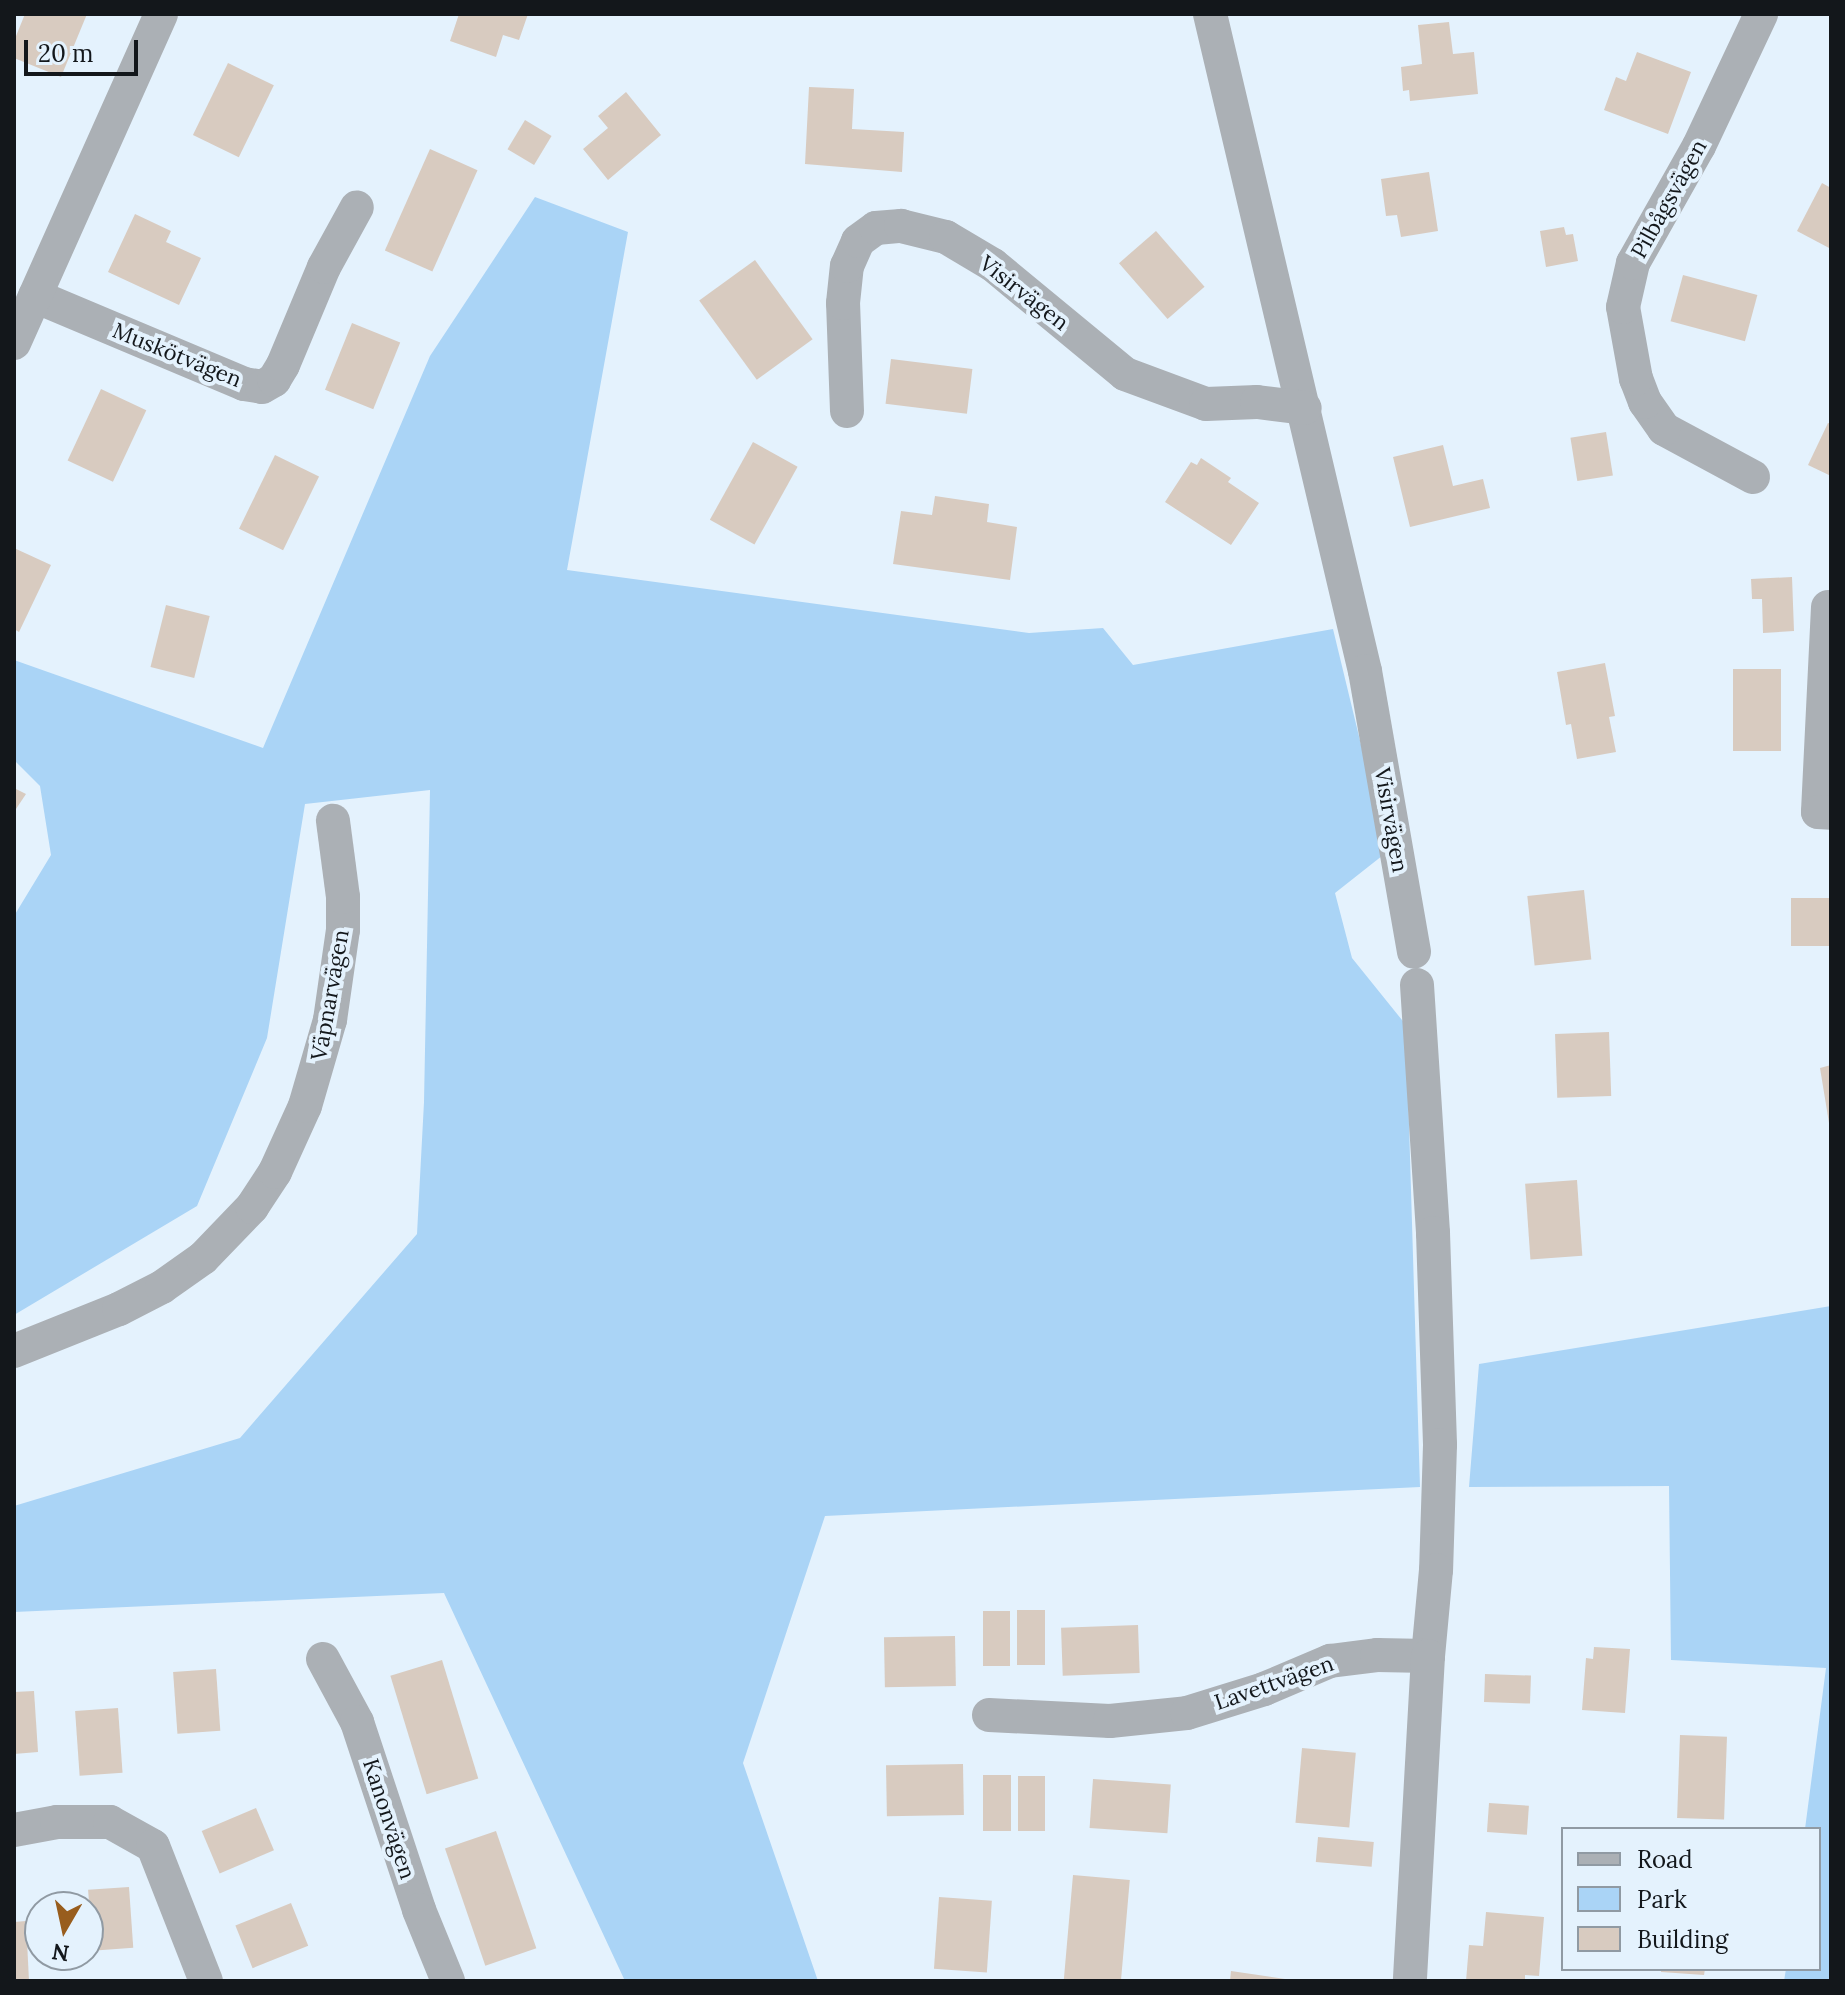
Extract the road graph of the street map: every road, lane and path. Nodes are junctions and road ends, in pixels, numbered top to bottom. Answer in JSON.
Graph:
{"nodes":[{"id":1,"x":161,"y":14,"type":"edge"},
{"id":2,"x":1210,"y":14,"type":"edge"},
{"id":3,"x":1761,"y":14,"type":"edge"},
{"id":4,"x":357,"y":207,"type":"dead end"},
{"id":5,"x":35,"y":296,"type":"junction"},
{"id":6,"x":14,"y":343,"type":"edge"},
{"id":7,"x":1305,"y":408,"type":"junction"},
{"id":8,"x":847,"y":411,"type":"dead end"},
{"id":9,"x":1753,"y":477,"type":"dead end"},
{"id":10,"x":1828,"y":607,"type":"dead end"},
{"id":11,"x":1831,"y":813,"type":"edge"},
{"id":12,"x":333,"y":821,"type":"dead end"},
{"id":13,"x":14,"y":1351,"type":"edge"},
{"id":14,"x":1428,"y":1656,"type":"junction"},
{"id":15,"x":323,"y":1659,"type":"dead end"},
{"id":16,"x":989,"y":1715,"type":"dead end"},
{"id":17,"x":14,"y":1830,"type":"edge"},
{"id":18,"x":206,"y":1981,"type":"edge"},
{"id":19,"x":448,"y":1981,"type":"edge"},
{"id":20,"x":1410,"y":1981,"type":"edge"}],
"edges":[{"from":1,"to":5,"type":"street"},
{"from":2,"to":7,"type":"street","name":"Visirvägen"},
{"from":3,"to":9,"type":"street","name":"Pilbågsvägen"},
{"from":4,"to":5,"type":"street","name":"Muskötvägen"},
{"from":5,"to":6,"type":"street"},
{"from":7,"to":8,"type":"street","name":"Visirvägen"},
{"from":7,"to":14,"type":"street","name":"Visirvägen"},
{"from":10,"to":11,"type":"street"},
{"from":12,"to":13,"type":"street","name":"Väpnarvägen"},
{"from":14,"to":16,"type":"street","name":"Lavettvägen"},
{"from":14,"to":20,"type":"street"},
{"from":15,"to":19,"type":"street","name":"Kanonvägen"},
{"from":17,"to":18,"type":"street"}]}
